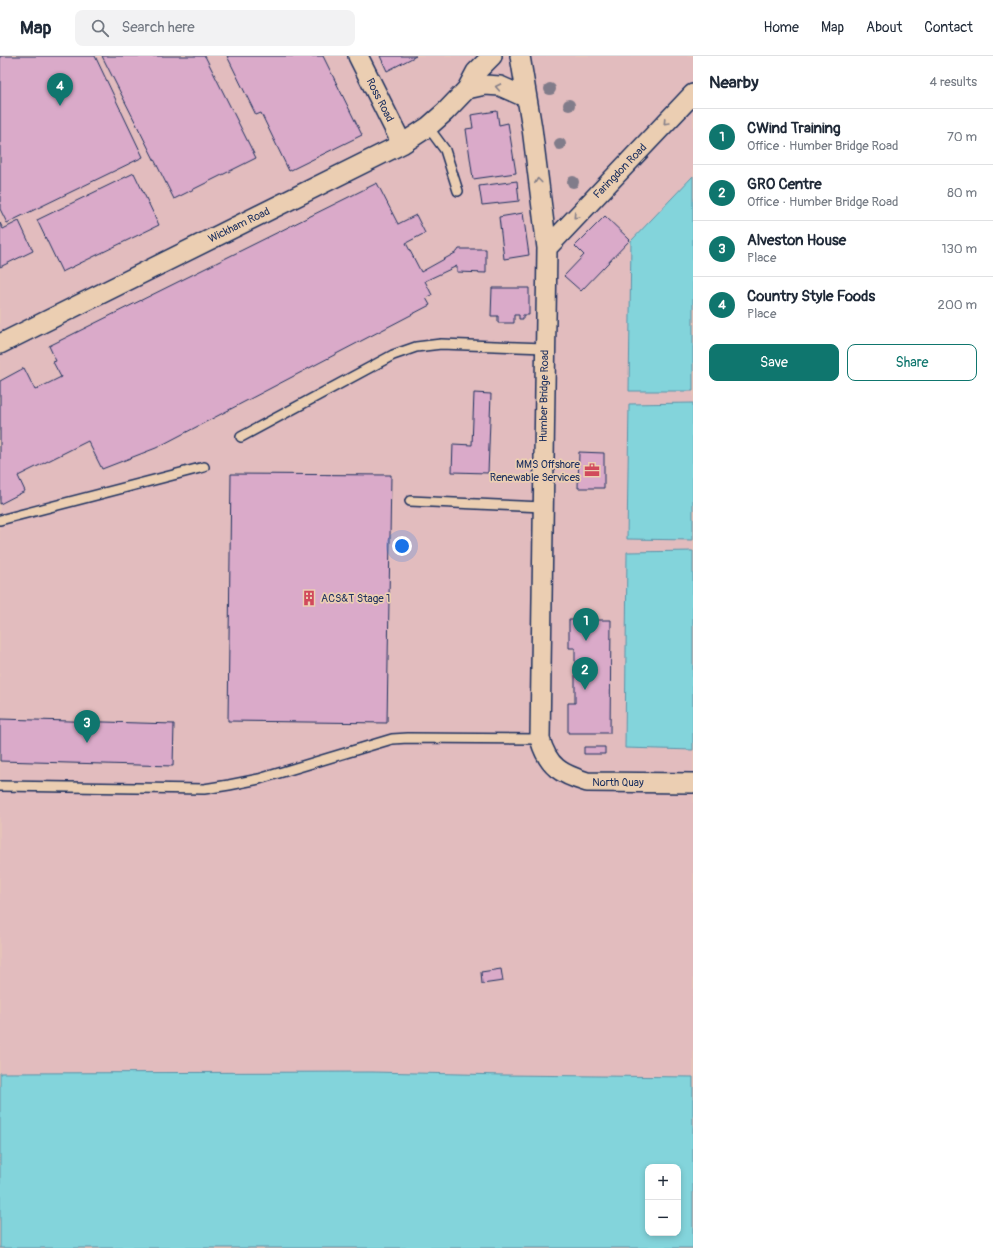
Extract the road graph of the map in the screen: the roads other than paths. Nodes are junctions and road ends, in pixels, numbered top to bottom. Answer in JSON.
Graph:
{"nodes":[{"id":1,"x":358,"y":56,"type":"edge"},
{"id":2,"x":492,"y":56,"type":"edge"},
{"id":3,"x":520,"y":56,"type":"edge"},
{"id":4,"x":467,"y":89,"type":"junction"},
{"id":5,"x":693,"y":94,"type":"edge"},
{"id":6,"x":527,"y":98,"type":"junction"},
{"id":7,"x":428,"y":127,"type":"junction"},
{"id":8,"x":402,"y":144,"type":"junction"},
{"id":9,"x":458,"y":191,"type":"dead end"},
{"id":10,"x":547,"y":248,"type":"junction"},
{"id":11,"x":0,"y":344,"type":"edge"},
{"id":12,"x":545,"y":348,"type":"junction"},
{"id":13,"x":241,"y":437,"type":"dead end"},
{"id":14,"x":204,"y":467,"type":"dead end"},
{"id":15,"x":410,"y":501,"type":"dead end"},
{"id":16,"x":543,"y":508,"type":"junction"},
{"id":17,"x":0,"y":520,"type":"edge"},
{"id":18,"x":540,"y":739,"type":"junction"},
{"id":19,"x":693,"y":783,"type":"edge"},
{"id":20,"x":0,"y":786,"type":"edge"}],
"edges":[{"from":1,"to":8,"type":"street","name":"Ross Road"},
{"from":2,"to":4,"type":"street","name":"Wickham Road"},
{"from":3,"to":6,"type":"street","name":"Humber Bridge Road"},
{"from":6,"to":4,"type":"street","one_way":true},
{"from":4,"to":7,"type":"street","name":"Wickham Road"},
{"from":5,"to":10,"type":"street","name":"Faringdon Road","one_way":true},
{"from":10,"to":6,"type":"street","name":"Humber Bridge Road","one_way":true},
{"from":7,"to":8,"type":"street","name":"Wickham Road"},
{"from":7,"to":9,"type":"lane"},
{"from":8,"to":11,"type":"street","name":"Wickham Road"},
{"from":10,"to":12,"type":"street","name":"Humber Bridge Road"},
{"from":12,"to":13,"type":"lane"},
{"from":12,"to":16,"type":"street","name":"Humber Bridge Road"},
{"from":14,"to":17,"type":"lane"},
{"from":15,"to":16,"type":"lane"},
{"from":16,"to":18,"type":"street","name":"Humber Bridge Road"},
{"from":18,"to":19,"type":"street","name":"North Quay"},
{"from":18,"to":20,"type":"lane"}]}
